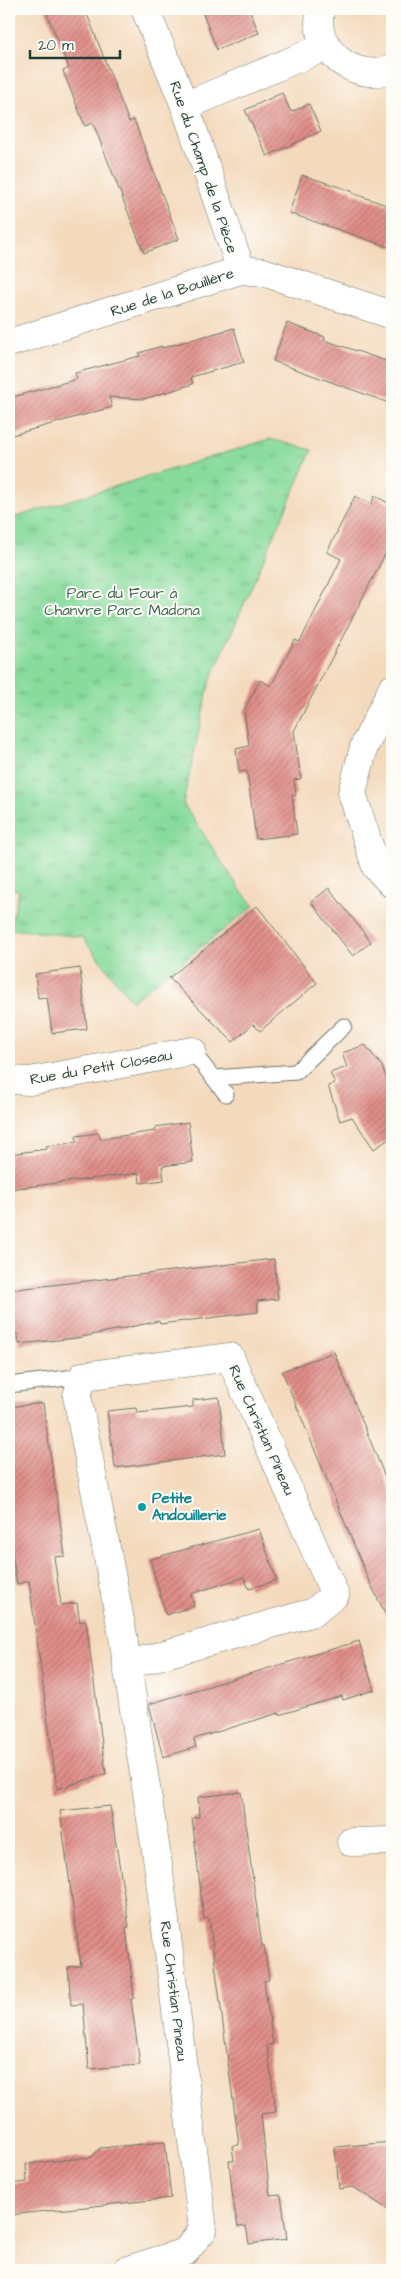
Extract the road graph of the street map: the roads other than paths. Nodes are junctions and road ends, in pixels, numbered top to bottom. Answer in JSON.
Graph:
{"nodes":[{"id":1,"x":144,"y":9,"type":"edge"},
{"id":2,"x":322,"y":9,"type":"edge"},
{"id":3,"x":327,"y":46,"type":"junction"},
{"id":4,"x":392,"y":68,"type":"edge"},
{"id":5,"x":185,"y":106,"type":"junction"},
{"id":6,"x":241,"y":270,"type":"junction"},
{"id":7,"x":392,"y":315,"type":"edge"},
{"id":8,"x":9,"y":343,"type":"edge"},
{"id":9,"x":392,"y":690,"type":"edge"},
{"id":10,"x":392,"y":884,"type":"edge"},
{"id":11,"x":344,"y":1026,"type":"dead end"},
{"id":12,"x":192,"y":1051,"type":"joint"},
{"id":13,"x":214,"y":1078,"type":"junction"},
{"id":14,"x":9,"y":1080,"type":"edge"},
{"id":15,"x":226,"y":1094,"type":"dead end"},
{"id":16,"x":83,"y":1376,"type":"junction"},
{"id":17,"x":9,"y":1385,"type":"edge"},
{"id":18,"x":127,"y":1665,"type":"junction"},
{"id":19,"x":392,"y":1841,"type":"edge"},
{"id":20,"x":351,"y":1842,"type":"dead end"},
{"id":21,"x":127,"y":2270,"type":"edge"}],
"edges":[{"from":1,"to":5,"type":"street","name":"Rue du Champ de la Pièce"},
{"from":2,"to":3,"type":"street"},
{"from":3,"to":4,"type":"street"},
{"from":3,"to":5,"type":"street"},
{"from":5,"to":6,"type":"street","name":"Rue du Champ de la Pièce"},
{"from":6,"to":7,"type":"street","name":"Rue de la Bouillère"},
{"from":6,"to":8,"type":"street","name":"Rue de la Bouillère"},
{"from":9,"to":10,"type":"street"},
{"from":11,"to":13,"type":"lane"},
{"from":12,"to":13,"type":"lane"},
{"from":12,"to":14,"type":"street","name":"Rue du Petit Closeau"},
{"from":13,"to":15,"type":"lane"},
{"from":16,"to":17,"type":"lane"},
{"from":16,"to":18,"type":"street","name":"Rue Christian Pineau"},
{"from":16,"to":18,"type":"street","name":"Rue Christian Pineau"},
{"from":18,"to":21,"type":"street","name":"Rue Christian Pineau"},
{"from":19,"to":20,"type":"street"}]}
